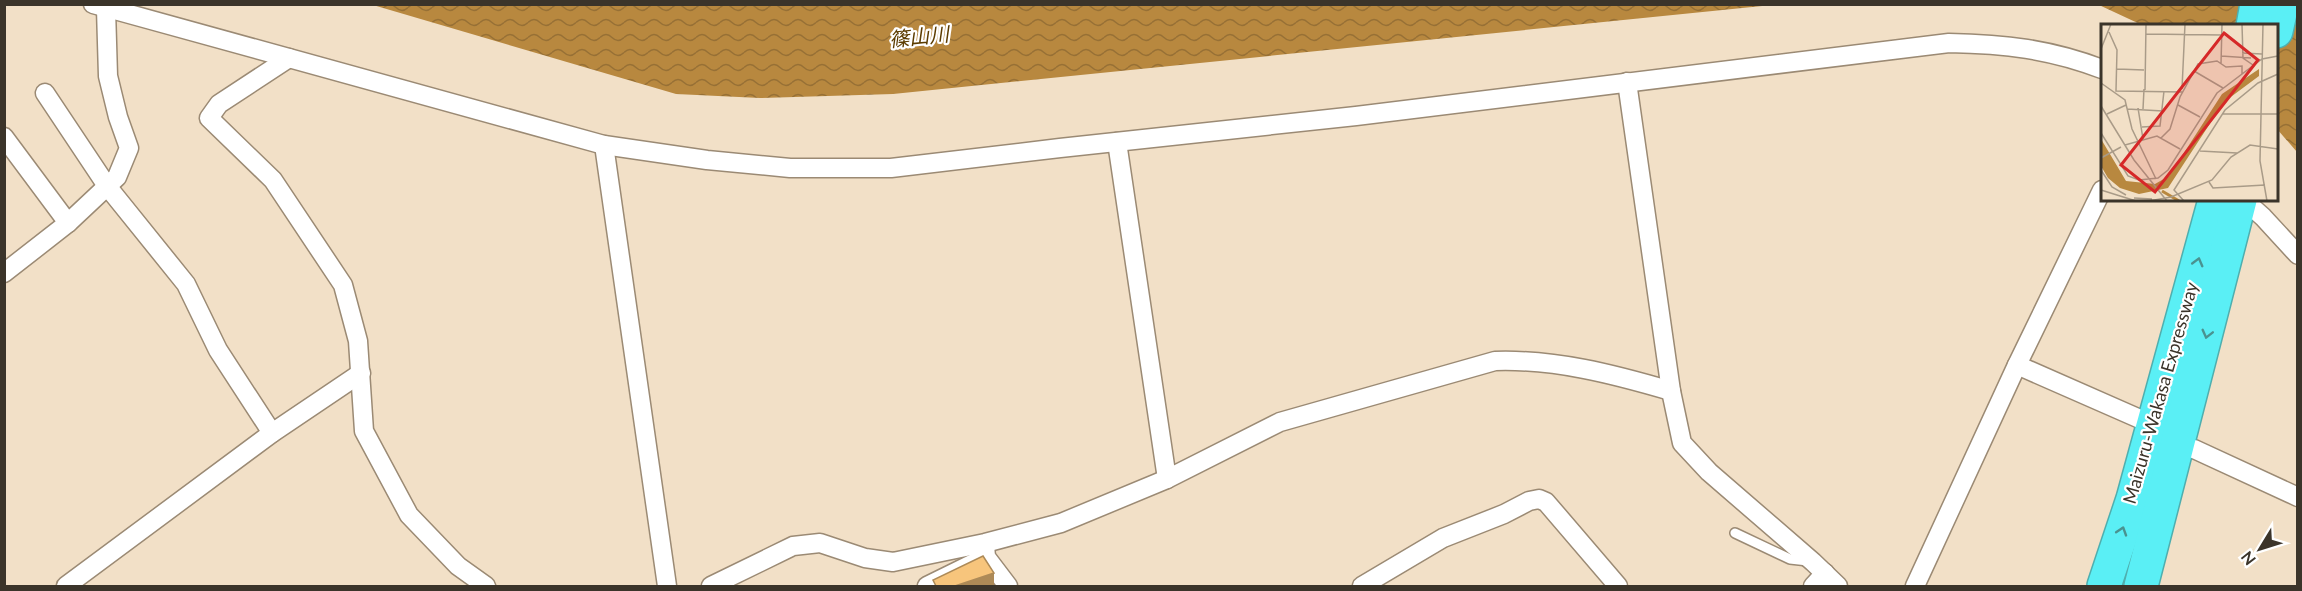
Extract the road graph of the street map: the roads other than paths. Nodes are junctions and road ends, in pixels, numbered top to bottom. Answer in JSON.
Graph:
{"nodes":[{"id":1,"x":2257,"y":4,"type":"edge"},
{"id":2,"x":2282,"y":4,"type":"edge"},
{"id":3,"x":99,"y":7,"type":"edge"},
{"id":4,"x":2253,"y":24,"type":"edge"},
{"id":5,"x":2278,"y":26,"type":"edge"},
{"id":6,"x":289,"y":58,"type":"junction"},
{"id":7,"x":2101,"y":68,"type":"edge"},
{"id":8,"x":1627,"y":82,"type":"junction"},
{"id":9,"x":45,"y":93,"type":"dead end"},
{"id":10,"x":4,"y":137,"type":"edge"},
{"id":11,"x":1117,"y":142,"type":"junction"},
{"id":12,"x":604,"y":145,"type":"junction"},
{"id":13,"x":107,"y":186,"type":"junction"},
{"id":14,"x":2101,"y":194,"type":"edge"},
{"id":15,"x":2234,"y":204,"type":"edge"},
{"id":16,"x":68,"y":223,"type":"junction"},
{"id":17,"x":2298,"y":255,"type":"edge"},
{"id":18,"x":4,"y":273,"type":"edge"},
{"id":19,"x":2017,"y":365,"type":"junction"},
{"id":20,"x":361,"y":373,"type":"junction"},
{"id":21,"x":1671,"y":391,"type":"junction"},
{"id":22,"x":2140,"y":419,"type":"dead end"},
{"id":23,"x":272,"y":433,"type":"junction"},
{"id":24,"x":2194,"y":449,"type":"dead end"},
{"id":25,"x":1167,"y":478,"type":"junction"},
{"id":26,"x":2298,"y":497,"type":"edge"},
{"id":27,"x":1735,"y":533,"type":"dead end"},
{"id":28,"x":986,"y":550,"type":"junction"},
{"id":29,"x":1819,"y":567,"type":"junction"},
{"id":30,"x":66,"y":586,"type":"edge"},
{"id":31,"x":486,"y":586,"type":"edge"},
{"id":32,"x":667,"y":586,"type":"edge"},
{"id":33,"x":711,"y":586,"type":"edge"},
{"id":34,"x":927,"y":586,"type":"edge"},
{"id":35,"x":1008,"y":586,"type":"edge"},
{"id":36,"x":1362,"y":586,"type":"edge"},
{"id":37,"x":1618,"y":586,"type":"edge"},
{"id":38,"x":1813,"y":586,"type":"edge"},
{"id":39,"x":1838,"y":586,"type":"edge"},
{"id":40,"x":1915,"y":586,"type":"edge"},
{"id":41,"x":2104,"y":586,"type":"edge"},
{"id":42,"x":2141,"y":586,"type":"edge"}],
"edges":[{"from":1,"to":4,"type":"highway"},
{"from":2,"to":5,"type":"highway"},
{"from":3,"to":6,"type":"street"},
{"from":3,"to":13,"type":"street"},
{"from":6,"to":12,"type":"street"},
{"from":6,"to":20,"type":"street"},
{"from":7,"to":8,"type":"street"},
{"from":8,"to":11,"type":"street"},
{"from":8,"to":21,"type":"street"},
{"from":9,"to":13,"type":"street"},
{"from":10,"to":16,"type":"street"},
{"from":11,"to":12,"type":"street"},
{"from":11,"to":25,"type":"street"},
{"from":12,"to":32,"type":"street"},
{"from":13,"to":16,"type":"street"},
{"from":13,"to":23,"type":"street"},
{"from":14,"to":19,"type":"street"},
{"from":15,"to":17,"type":"street"},
{"from":41,"to":15,"type":"highway","name":"Maizuru-Wakasa Expressway","one_way":true},
{"from":15,"to":42,"type":"highway","name":"Maizuru-Wakasa Expressway","one_way":true},
{"from":16,"to":18,"type":"street"},
{"from":19,"to":22,"type":"street"},
{"from":19,"to":40,"type":"street"},
{"from":20,"to":23,"type":"street"},
{"from":20,"to":31,"type":"street"},
{"from":21,"to":25,"type":"street"},
{"from":21,"to":29,"type":"street"},
{"from":23,"to":30,"type":"street"},
{"from":24,"to":26,"type":"street"},
{"from":25,"to":28,"type":"street"},
{"from":27,"to":29,"type":"lane"},
{"from":28,"to":33,"type":"street"},
{"from":28,"to":34,"type":"street"},
{"from":28,"to":35,"type":"street"},
{"from":29,"to":38,"type":"street"},
{"from":29,"to":39,"type":"street"},
{"from":36,"to":37,"type":"street"}]}
